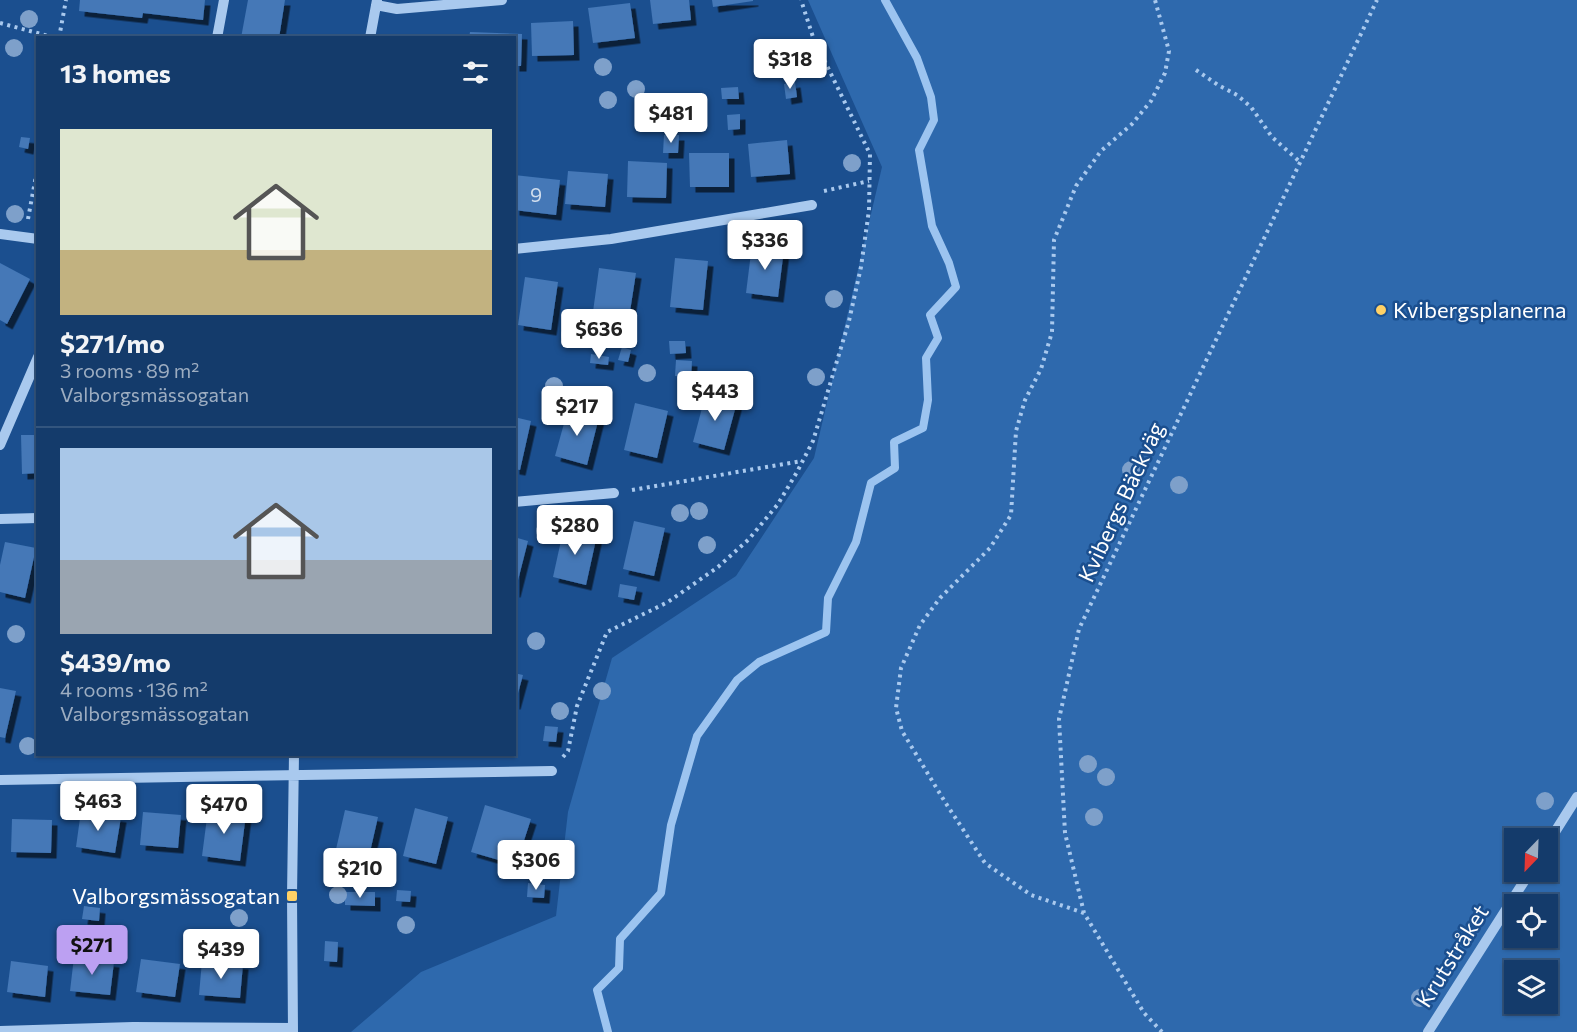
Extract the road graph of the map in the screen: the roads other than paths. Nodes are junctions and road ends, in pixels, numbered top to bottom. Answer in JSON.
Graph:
{"nodes":[{"id":1,"x":224,"y":0,"type":"edge"},
{"id":2,"x":498,"y":0,"type":"edge"},
{"id":3,"x":376,"y":3,"type":"edge"},
{"id":4,"x":217,"y":36,"type":"edge"},
{"id":5,"x":370,"y":36,"type":"edge"},
{"id":6,"x":812,"y":205,"type":"road end"},
{"id":7,"x":0,"y":234,"type":"edge"},
{"id":8,"x":36,"y":239,"type":"edge"},
{"id":9,"x":516,"y":249,"type":"edge"},
{"id":10,"x":36,"y":362,"type":"edge"},
{"id":11,"x":0,"y":444,"type":"edge"},
{"id":12,"x":614,"y":493,"type":"road end"},
{"id":13,"x":516,"y":502,"type":"edge"},
{"id":14,"x":36,"y":518,"type":"edge"},
{"id":15,"x":0,"y":519,"type":"edge"},
{"id":16,"x":294,"y":756,"type":"edge"},
{"id":17,"x":552,"y":771,"type":"road end"},
{"id":18,"x":293,"y":774,"type":"junction"},
{"id":19,"x":0,"y":780,"type":"edge"},
{"id":20,"x":1577,"y":797,"type":"edge"},
{"id":21,"x":1557,"y":828,"type":"edge"},
{"id":22,"x":1524,"y":882,"type":"edge"},
{"id":23,"x":0,"y":1030,"type":"edge"},
{"id":24,"x":293,"y":1030,"type":"edge"},
{"id":25,"x":1428,"y":1032,"type":"edge"}],
"edges":[{"from":1,"to":4,"type":"street"},
{"from":2,"to":3,"type":"street"},
{"from":3,"to":5,"type":"street"},
{"from":6,"to":9,"type":"street"},
{"from":7,"to":8,"type":"street"},
{"from":10,"to":11,"type":"street"},
{"from":12,"to":13,"type":"street"},
{"from":14,"to":15,"type":"street"},
{"from":16,"to":18,"type":"street"},
{"from":17,"to":18,"type":"street"},
{"from":18,"to":19,"type":"street"},
{"from":18,"to":24,"type":"street"},
{"from":20,"to":21,"type":"street"},
{"from":22,"to":25,"type":"street","name":"Krutstråket"},
{"from":23,"to":24,"type":"street"}]}
